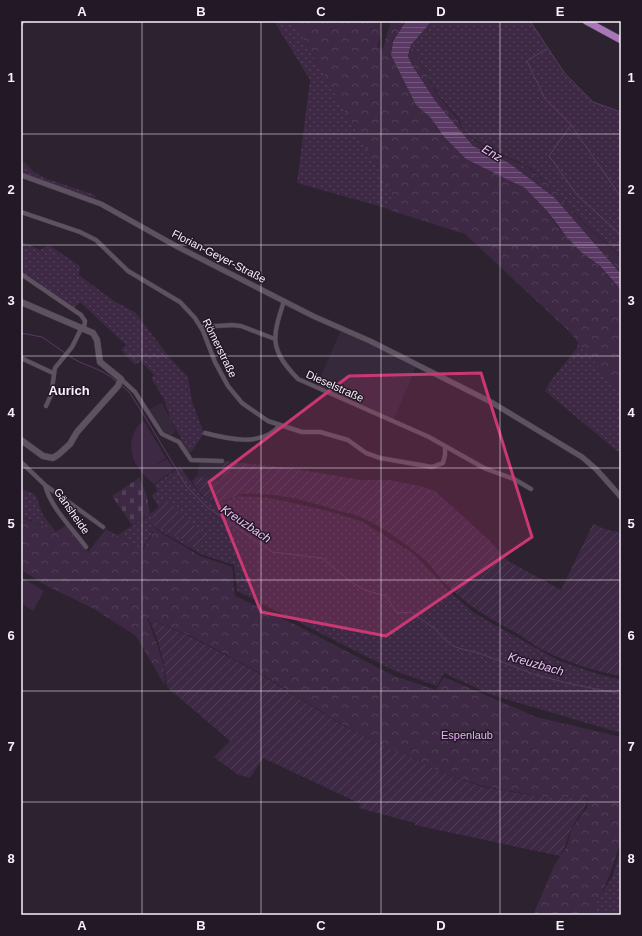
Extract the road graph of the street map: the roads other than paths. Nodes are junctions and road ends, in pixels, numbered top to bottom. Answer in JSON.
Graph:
{"nodes":[{"id":1,"x":586,"y":21,"type":"edge"},
{"id":2,"x":621,"y":40,"type":"edge"},
{"id":3,"x":21,"y":175,"type":"edge"},
{"id":4,"x":21,"y":212,"type":"edge"},
{"id":5,"x":21,"y":274,"type":"edge"},
{"id":6,"x":284,"y":300,"type":"junction"},
{"id":7,"x":21,"y":302,"type":"edge"},
{"id":8,"x":200,"y":326,"type":"junction"},
{"id":9,"x":83,"y":328,"type":"junction"},
{"id":10,"x":275,"y":338,"type":"junction"},
{"id":11,"x":21,"y":358,"type":"edge"},
{"id":12,"x":53,"y":374,"type":"junction"},
{"id":13,"x":120,"y":382,"type":"junction"},
{"id":14,"x":46,"y":406,"type":"dead end"},
{"id":15,"x":279,"y":426,"type":"junction"},
{"id":16,"x":205,"y":433,"type":"dead end"},
{"id":17,"x":21,"y":440,"type":"edge"},
{"id":18,"x":445,"y":447,"type":"junction"},
{"id":19,"x":222,"y":461,"type":"dead end"},
{"id":20,"x":21,"y":462,"type":"edge"},
{"id":21,"x":45,"y":485,"type":"junction"},
{"id":22,"x":531,"y":489,"type":"dead end"},
{"id":23,"x":621,"y":496,"type":"edge"},
{"id":24,"x":103,"y":527,"type":"dead end"},
{"id":25,"x":86,"y":547,"type":"dead end"}],
"edges":[{"from":1,"to":2,"type":"main road"},
{"from":3,"to":6,"type":"street","name":"Florian-Geyer-Straße"},
{"from":4,"to":8,"type":"street","name":"Römerstraße"},
{"from":5,"to":9,"type":"street"},
{"from":6,"to":10,"type":"street","name":"Dieselstraße"},
{"from":6,"to":23,"type":"street","name":"Florian-Geyer-Straße"},
{"from":7,"to":9,"type":"main road"},
{"from":8,"to":10,"type":"street"},
{"from":8,"to":15,"type":"street","name":"Römerstraße"},
{"from":9,"to":12,"type":"street"},
{"from":9,"to":13,"type":"main road"},
{"from":10,"to":18,"type":"street","name":"Dieselstraße"},
{"from":11,"to":12,"type":"street"},
{"from":12,"to":14,"type":"street"},
{"from":13,"to":17,"type":"main road"},
{"from":13,"to":19,"type":"street"},
{"from":15,"to":16,"type":"street"},
{"from":15,"to":18,"type":"street","name":"Römerstraße"},
{"from":18,"to":22,"type":"street","name":"Dieselstraße"},
{"from":20,"to":21,"type":"street"},
{"from":21,"to":24,"type":"street"},
{"from":21,"to":25,"type":"street","name":"Gänsheide"}]}
